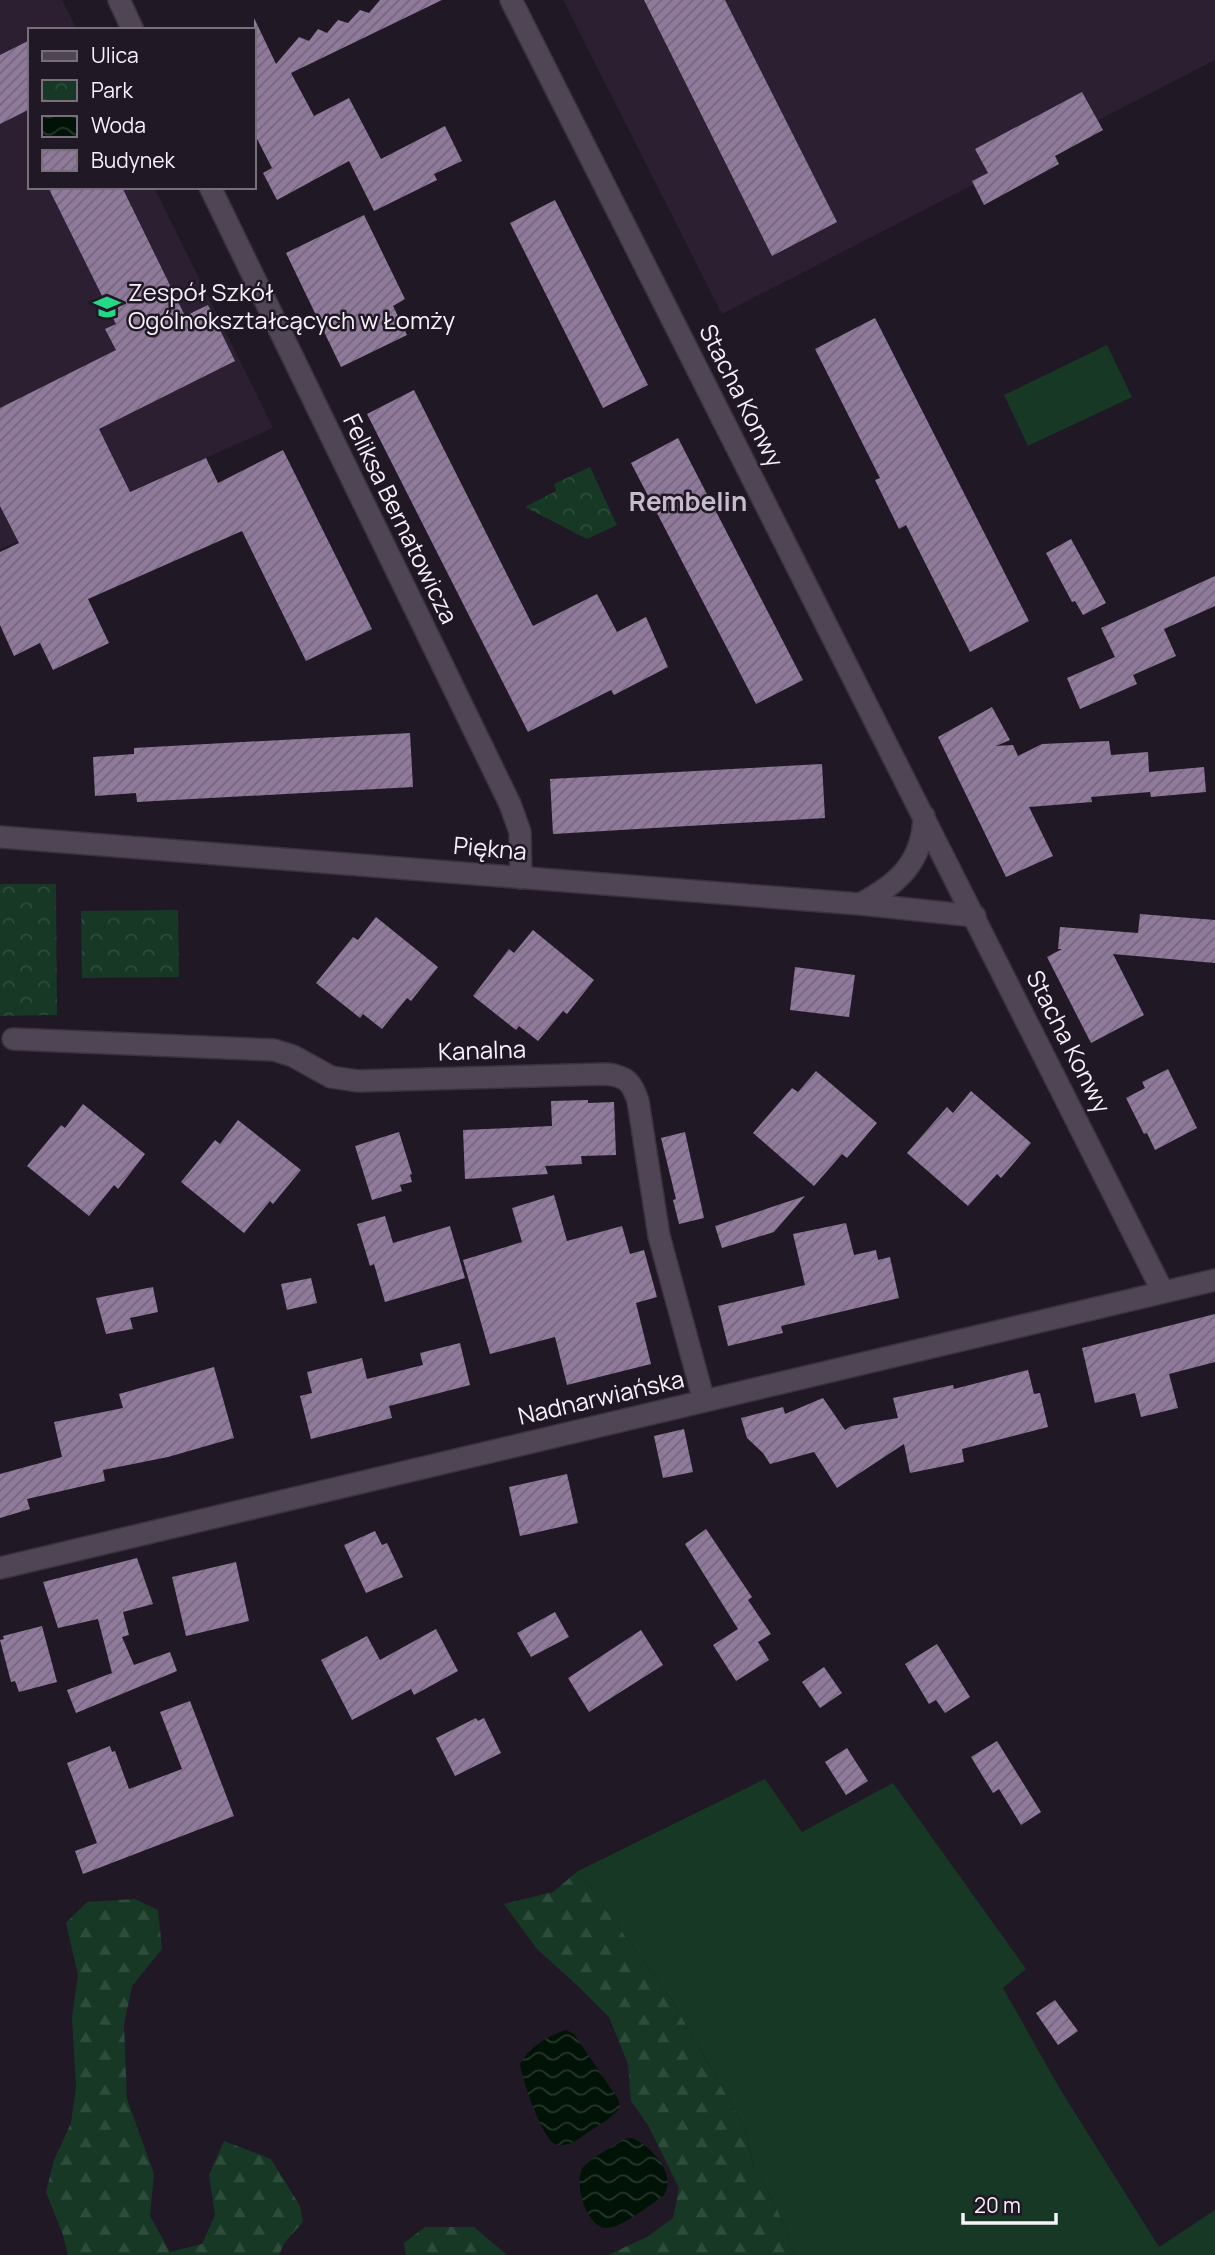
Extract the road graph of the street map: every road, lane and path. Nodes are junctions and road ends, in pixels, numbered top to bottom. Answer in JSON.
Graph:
{"nodes":[{"id":1,"x":118,"y":0,"type":"edge"},
{"id":2,"x":511,"y":0,"type":"edge"},
{"id":3,"x":132,"y":28,"type":"edge"},
{"id":4,"x":211,"y":189,"type":"edge"},
{"id":5,"x":924,"y":816,"type":"junction"},
{"id":6,"x":0,"y":837,"type":"edge"},
{"id":7,"x":521,"y":878,"type":"junction"},
{"id":8,"x":860,"y":904,"type":"junction"},
{"id":9,"x":975,"y":916,"type":"junction"},
{"id":10,"x":13,"y":1039,"type":"dead end"},
{"id":11,"x":1215,"y":1280,"type":"edge"},
{"id":12,"x":1163,"y":1292,"type":"junction"},
{"id":13,"x":704,"y":1401,"type":"junction"},
{"id":14,"x":0,"y":1568,"type":"edge"}],
"edges":[{"from":1,"to":3,"type":"street"},
{"from":2,"to":5,"type":"street","name":"Stacha Konwy"},
{"from":4,"to":7,"type":"street","name":"Feliksa Bernatowicza"},
{"from":5,"to":8,"type":"street"},
{"from":5,"to":9,"type":"street","name":"Stacha Konwy"},
{"from":6,"to":7,"type":"street","name":"Piękna"},
{"from":7,"to":8,"type":"street","name":"Piękna"},
{"from":8,"to":9,"type":"street","name":"Piękna"},
{"from":9,"to":12,"type":"street","name":"Stacha Konwy"},
{"from":10,"to":13,"type":"street","name":"Kanalna"},
{"from":11,"to":12,"type":"street","name":"Nadnarwiańska"},
{"from":12,"to":13,"type":"street","name":"Nadnarwiańska"},
{"from":13,"to":14,"type":"street","name":"Nadnarwiańska"}]}
